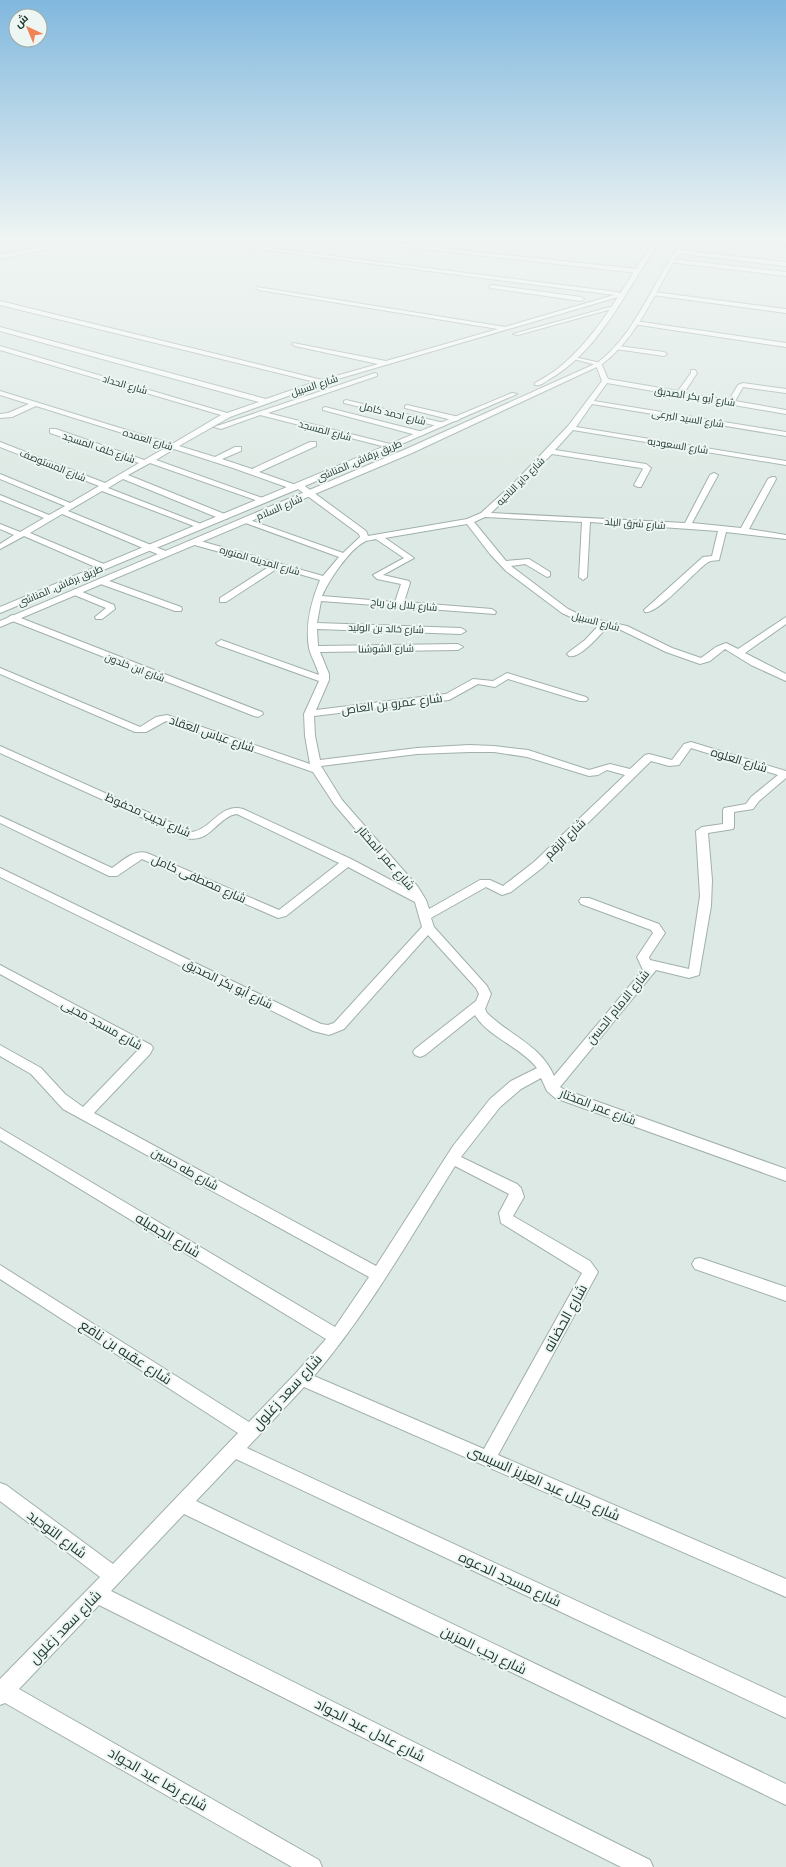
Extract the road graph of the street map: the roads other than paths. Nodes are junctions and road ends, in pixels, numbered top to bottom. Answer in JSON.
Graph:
{"nodes":[{"id":1,"x":86,"y":324,"type":"edge"},
{"id":2,"x":477,"y":324,"type":"edge"},
{"id":3,"x":523,"y":324,"type":"edge"},
{"id":4,"x":553,"y":324,"type":"edge"},
{"id":5,"x":600,"y":324,"type":"edge"},
{"id":6,"x":634,"y":324,"type":"edge"},
{"id":7,"x":643,"y":324,"type":"edge"},
{"id":8,"x":0,"y":329,"type":"edge"},
{"id":9,"x":506,"y":329,"type":"junction"},
{"id":10,"x":509,"y":336,"type":"dead end"},
{"id":11,"x":295,"y":344,"type":"dead end"},
{"id":12,"x":786,"y":345,"type":"edge"},
{"id":13,"x":472,"y":346,"type":"dead end"},
{"id":14,"x":0,"y":348,"type":"edge"},
{"id":15,"x":618,"y":348,"type":"junction"},
{"id":16,"x":664,"y":354,"type":"dead end"},
{"id":17,"x":576,"y":358,"type":"junction"},
{"id":18,"x":385,"y":364,"type":"junction"},
{"id":19,"x":599,"y":364,"type":"junction"},
{"id":20,"x":405,"y":366,"type":"dead end"},
{"id":21,"x":693,"y":371,"type":"dead end"},
{"id":22,"x":382,"y":373,"type":"dead end"},
{"id":23,"x":322,"y":382,"type":"junction"},
{"id":24,"x":605,"y":382,"type":"junction"},
{"id":25,"x":786,"y":391,"type":"edge"},
{"id":26,"x":0,"y":393,"type":"edge"},
{"id":27,"x":680,"y":394,"type":"junction"},
{"id":28,"x":265,"y":401,"type":"junction"},
{"id":29,"x":346,"y":402,"type":"dead end"},
{"id":30,"x":590,"y":402,"type":"junction"},
{"id":31,"x":731,"y":402,"type":"junction"},
{"id":32,"x":34,"y":404,"type":"junction"},
{"id":33,"x":407,"y":407,"type":"dead end"},
{"id":34,"x":325,"y":410,"type":"dead end"},
{"id":35,"x":786,"y":412,"type":"edge"},
{"id":36,"x":260,"y":413,"type":"junction"},
{"id":37,"x":228,"y":415,"type":"junction"},
{"id":38,"x":0,"y":416,"type":"edge"},
{"id":39,"x":456,"y":419,"type":"junction"},
{"id":40,"x":440,"y":425,"type":"junction"},
{"id":41,"x":570,"y":428,"type":"junction"},
{"id":42,"x":53,"y":432,"type":"dead end"},
{"id":43,"x":196,"y":434,"type":"junction"},
{"id":44,"x":420,"y":434,"type":"junction"},
{"id":45,"x":786,"y":434,"type":"edge"},
{"id":46,"x":0,"y":444,"type":"edge"},
{"id":47,"x":312,"y":444,"type":"dead end"},
{"id":48,"x":173,"y":447,"type":"junction"},
{"id":49,"x":390,"y":447,"type":"junction"},
{"id":50,"x":238,"y":449,"type":"dead end"},
{"id":51,"x":550,"y":451,"type":"junction"},
{"id":52,"x":214,"y":460,"type":"junction"},
{"id":53,"x":147,"y":461,"type":"junction"},
{"id":54,"x":786,"y":462,"type":"edge"},
{"id":55,"x":252,"y":472,"type":"junction"},
{"id":56,"x":714,"y":475,"type":"dead end"},
{"id":57,"x":0,"y":476,"type":"edge"},
{"id":58,"x":123,"y":476,"type":"junction"},
{"id":59,"x":772,"y":479,"type":"dead end"},
{"id":60,"x":638,"y":485,"type":"dead end"},
{"id":61,"x":297,"y":486,"type":"junction"},
{"id":62,"x":104,"y":487,"type":"junction"},
{"id":63,"x":310,"y":493,"type":"junction"},
{"id":64,"x":0,"y":497,"type":"edge"},
{"id":65,"x":264,"y":500,"type":"junction"},
{"id":66,"x":71,"y":506,"type":"junction"},
{"id":67,"x":62,"y":511,"type":"junction"},
{"id":68,"x":484,"y":515,"type":"junction"},
{"id":69,"x":224,"y":517,"type":"junction"},
{"id":70,"x":50,"y":518,"type":"junction"},
{"id":71,"x":586,"y":520,"type":"junction"},
{"id":72,"x":244,"y":521,"type":"junction"},
{"id":73,"x":469,"y":521,"type":"junction"},
{"id":74,"x":0,"y":526,"type":"edge"},
{"id":75,"x":202,"y":526,"type":"junction"},
{"id":76,"x":687,"y":526,"type":"junction"},
{"id":77,"x":722,"y":529,"type":"junction"},
{"id":78,"x":744,"y":531,"type":"junction"},
{"id":79,"x":23,"y":534,"type":"junction"},
{"id":80,"x":377,"y":536,"type":"junction"},
{"id":81,"x":786,"y":537,"type":"edge"},
{"id":82,"x":363,"y":539,"type":"junction"},
{"id":83,"x":194,"y":542,"type":"junction"},
{"id":84,"x":0,"y":547,"type":"edge"},
{"id":85,"x":150,"y":548,"type":"junction"},
{"id":86,"x":165,"y":554,"type":"junction"},
{"id":87,"x":344,"y":556,"type":"junction"},
{"id":88,"x":504,"y":564,"type":"junction"},
{"id":89,"x":277,"y":565,"type":"junction"},
{"id":90,"x":103,"y":567,"type":"junction"},
{"id":91,"x":547,"y":574,"type":"dead end"},
{"id":92,"x":583,"y":577,"type":"dead end"},
{"id":93,"x":325,"y":579,"type":"junction"},
{"id":94,"x":101,"y":581,"type":"junction"},
{"id":95,"x":75,"y":592,"type":"junction"},
{"id":96,"x":317,"y":598,"type":"junction"},
{"id":97,"x":223,"y":600,"type":"dead end"},
{"id":98,"x":400,"y":604,"type":"junction"},
{"id":99,"x":178,"y":609,"type":"dead end"},
{"id":100,"x":0,"y":610,"type":"edge"},
{"id":101,"x":648,"y":610,"type":"dead end"},
{"id":102,"x":492,"y":612,"type":"dead end"},
{"id":103,"x":99,"y":617,"type":"dead end"},
{"id":104,"x":13,"y":618,"type":"junction"},
{"id":105,"x":786,"y":620,"type":"edge"},
{"id":106,"x":606,"y":623,"type":"junction"},
{"id":107,"x":0,"y":624,"type":"edge"},
{"id":108,"x":312,"y":626,"type":"junction"},
{"id":109,"x":461,"y":631,"type":"dead end"},
{"id":110,"x":221,"y":642,"type":"dead end"},
{"id":111,"x":458,"y":647,"type":"dead end"},
{"id":112,"x":314,"y":649,"type":"junction"},
{"id":113,"x":739,"y":653,"type":"junction"},
{"id":114,"x":572,"y":654,"type":"dead end"},
{"id":115,"x":0,"y":671,"type":"edge"},
{"id":116,"x":786,"y":678,"type":"edge"},
{"id":117,"x":324,"y":680,"type":"junction"},
{"id":118,"x":583,"y":699,"type":"dead end"},
{"id":119,"x":258,"y":714,"type":"dead end"},
{"id":120,"x":308,"y":714,"type":"junction"},
{"id":121,"x":693,"y":745,"type":"joint"},
{"id":122,"x":0,"y":749,"type":"edge"},
{"id":123,"x":316,"y":767,"type":"junction"},
{"id":124,"x":633,"y":774,"type":"junction"},
{"id":125,"x":786,"y":774,"type":"edge"},
{"id":126,"x":0,"y":819,"type":"edge"},
{"id":127,"x":347,"y":862,"type":"junction"},
{"id":128,"x":0,"y":872,"type":"edge"},
{"id":129,"x":420,"y":900,"type":"junction"},
{"id":130,"x":585,"y":900,"type":"dead end"},
{"id":131,"x":426,"y":922,"type":"junction"},
{"id":132,"x":646,"y":963,"type":"junction"},
{"id":133,"x":0,"y":969,"type":"edge"},
{"id":134,"x":482,"y":1003,"type":"junction"},
{"id":135,"x":0,"y":1050,"type":"edge"},
{"id":136,"x":420,"y":1052,"type":"dead end"},
{"id":137,"x":545,"y":1070,"type":"junction"},
{"id":138,"x":552,"y":1087,"type":"junction"},
{"id":139,"x":84,"y":1114,"type":"junction"},
{"id":140,"x":0,"y":1133,"type":"edge"},
{"id":141,"x":452,"y":1159,"type":"junction"},
{"id":142,"x":786,"y":1175,"type":"edge"},
{"id":143,"x":700,"y":1264,"type":"dead end"},
{"id":144,"x":0,"y":1271,"type":"edge"},
{"id":145,"x":379,"y":1275,"type":"junction"},
{"id":146,"x":786,"y":1294,"type":"edge"},
{"id":147,"x":337,"y":1337,"type":"junction"},
{"id":148,"x":302,"y":1378,"type":"junction"},
{"id":149,"x":251,"y":1432,"type":"junction"},
{"id":150,"x":234,"y":1450,"type":"junction"},
{"id":151,"x":487,"y":1459,"type":"junction"},
{"id":152,"x":0,"y":1491,"type":"edge"},
{"id":153,"x":183,"y":1504,"type":"junction"},
{"id":154,"x":114,"y":1576,"type":"junction"},
{"id":155,"x":786,"y":1588,"type":"edge"},
{"id":156,"x":97,"y":1594,"type":"junction"},
{"id":157,"x":1,"y":1691,"type":"edge"},
{"id":158,"x":786,"y":1708,"type":"edge"},
{"id":159,"x":786,"y":1795,"type":"edge"},
{"id":160,"x":312,"y":1867,"type":"edge"},
{"id":161,"x":643,"y":1867,"type":"edge"}],
"edges":[{"from":1,"to":23,"type":"street"},
{"from":2,"to":9,"type":"street"},
{"from":3,"to":9,"type":"street","name":"شارع السبيل"},
{"from":4,"to":10,"type":"street"},
{"from":5,"to":17,"type":"street","name":"طريق برقاش, المناشى"},
{"from":6,"to":15,"type":"street"},
{"from":7,"to":12,"type":"street"},
{"from":8,"to":28,"type":"street"},
{"from":9,"to":18,"type":"street","name":"شارع السبيل"},
{"from":11,"to":18,"type":"street"},
{"from":13,"to":20,"type":"street"},
{"from":14,"to":37,"type":"street","name":"شارع الحداد"},
{"from":15,"to":16,"type":"street"},
{"from":15,"to":19,"type":"street"},
{"from":17,"to":19,"type":"street"},
{"from":17,"to":39,"type":"street","name":"طريق برقاش, المناشى"},
{"from":18,"to":23,"type":"street","name":"شارع السبيل"},
{"from":19,"to":24,"type":"street"},
{"from":19,"to":63,"type":"street","name":"شارع السلام"},
{"from":21,"to":27,"type":"street"},
{"from":22,"to":36,"type":"street","name":"شارع السبيل"},
{"from":23,"to":28,"type":"street","name":"شارع السبيل"},
{"from":24,"to":27,"type":"street","name":"شارع أبو بكر الصديق"},
{"from":24,"to":30,"type":"street","name":"شارع داير الناحيه"},
{"from":25,"to":31,"type":"street"},
{"from":26,"to":32,"type":"street","name":"شارع العمده"},
{"from":27,"to":31,"type":"street","name":"شارع أبو بكر الصديق"},
{"from":28,"to":37,"type":"street","name":"شارع السبيل"},
{"from":29,"to":40,"type":"street","name":"شارع احمد كامل"},
{"from":30,"to":41,"type":"street","name":"شارع داير الناحيه"},
{"from":30,"to":45,"type":"street","name":"شارع السيد البرعى"},
{"from":31,"to":35,"type":"street","name":"شارع أبو بكر الصديق"},
{"from":32,"to":38,"type":"street"},
{"from":32,"to":48,"type":"street","name":"شارع العمده"},
{"from":33,"to":39,"type":"street"},
{"from":34,"to":44,"type":"street"},
{"from":36,"to":43,"type":"street","name":"شارع السبيل"},
{"from":36,"to":49,"type":"street","name":"شارع المسجد"},
{"from":37,"to":43,"type":"street","name":"شارع السبيل"},
{"from":39,"to":40,"type":"street","name":"طريق برقاش, المناشى"},
{"from":40,"to":44,"type":"street","name":"طريق برقاش, المناشى"},
{"from":41,"to":51,"type":"street","name":"شارع داير الناحيه"},
{"from":41,"to":54,"type":"street","name":"شارع السعوديه"},
{"from":42,"to":53,"type":"street","name":"شارع خلف المسجد"},
{"from":43,"to":48,"type":"street","name":"شارع السبيل"},
{"from":44,"to":49,"type":"street","name":"طريق برقاش, المناشى"},
{"from":46,"to":62,"type":"street","name":"شارع المستوصف"},
{"from":47,"to":55,"type":"street"},
{"from":48,"to":52,"type":"street","name":"شارع العمده"},
{"from":48,"to":53,"type":"street","name":"شارع السبيل"},
{"from":49,"to":61,"type":"street","name":"طريق برقاش, المناشى"},
{"from":50,"to":52,"type":"street"},
{"from":51,"to":60,"type":"street"},
{"from":51,"to":68,"type":"street","name":"شارع داير الناحيه"},
{"from":52,"to":55,"type":"street","name":"شارع العمده"},
{"from":53,"to":58,"type":"street","name":"شارع السبيل"},
{"from":53,"to":65,"type":"street","name":"شارع خلف المسجد"},
{"from":55,"to":61,"type":"street","name":"شارع العمده"},
{"from":56,"to":76,"type":"street"},
{"from":57,"to":66,"type":"street"},
{"from":58,"to":62,"type":"street","name":"شارع السبيل"},
{"from":58,"to":69,"type":"street"},
{"from":59,"to":78,"type":"street"},
{"from":61,"to":63,"type":"street"},
{"from":61,"to":65,"type":"street","name":"طريق برقاش, المناشى"},
{"from":62,"to":66,"type":"street","name":"شارع السبيل"},
{"from":62,"to":75,"type":"street","name":"شارع المستوصف"},
{"from":63,"to":72,"type":"street","name":"شارع السلام"},
{"from":63,"to":82,"type":"street"},
{"from":64,"to":70,"type":"street"},
{"from":65,"to":69,"type":"street","name":"طريق برقاش, المناشى"},
{"from":66,"to":67,"type":"street","name":"شارع السبيل"},
{"from":67,"to":70,"type":"street","name":"شارع السبيل"},
{"from":67,"to":85,"type":"street"},
{"from":68,"to":71,"type":"street","name":"شارع شرق البلد"},
{"from":68,"to":73,"type":"street","name":"شارع داير الناحيه"},
{"from":69,"to":75,"type":"street","name":"طريق برقاش, المناشى"},
{"from":70,"to":79,"type":"street","name":"شارع السبيل"},
{"from":71,"to":76,"type":"street","name":"شارع شرق البلد"},
{"from":71,"to":92,"type":"street"},
{"from":72,"to":83,"type":"street","name":"شارع السلام"},
{"from":72,"to":87,"type":"street"},
{"from":73,"to":80,"type":"street","name":"شارع داير الناحيه"},
{"from":73,"to":88,"type":"street","name":"شارع السبيل"},
{"from":74,"to":79,"type":"street"},
{"from":75,"to":85,"type":"street","name":"طريق برقاش, المناشى"},
{"from":76,"to":77,"type":"street","name":"شارع شرق البلد"},
{"from":77,"to":78,"type":"street","name":"شارع شرق البلد"},
{"from":77,"to":101,"type":"street"},
{"from":78,"to":81,"type":"street","name":"شارع شرق البلد"},
{"from":79,"to":84,"type":"street","name":"شارع السبيل"},
{"from":79,"to":90,"type":"street"},
{"from":80,"to":82,"type":"street","name":"شارع داير الناحيه"},
{"from":80,"to":98,"type":"street"},
{"from":82,"to":87,"type":"street"},
{"from":83,"to":86,"type":"street","name":"شارع السلام"},
{"from":83,"to":89,"type":"street","name":"شارع المدينه المنوره"},
{"from":85,"to":86,"type":"street"},
{"from":85,"to":90,"type":"street","name":"طريق برقاش, المناشى"},
{"from":86,"to":94,"type":"street","name":"شارع السلام"},
{"from":87,"to":93,"type":"street"},
{"from":88,"to":91,"type":"street"},
{"from":88,"to":106,"type":"street","name":"شارع السبيل"},
{"from":89,"to":93,"type":"street","name":"شارع المدينه المنوره"},
{"from":89,"to":97,"type":"street"},
{"from":90,"to":100,"type":"street","name":"طريق برقاش, المناشى"},
{"from":93,"to":96,"type":"street"},
{"from":94,"to":95,"type":"street","name":"شارع السلام"},
{"from":94,"to":99,"type":"street"},
{"from":95,"to":103,"type":"street"},
{"from":95,"to":104,"type":"street","name":"شارع السلام"},
{"from":96,"to":98,"type":"street","name":"شارع بلال بن رباح"},
{"from":96,"to":108,"type":"street"},
{"from":98,"to":102,"type":"street","name":"شارع بلال بن رباح"},
{"from":104,"to":107,"type":"street","name":"شارع السلام"},
{"from":104,"to":119,"type":"street","name":"شارع ابن خلدون"},
{"from":105,"to":113,"type":"street"},
{"from":106,"to":113,"type":"street","name":"شارع السبيل"},
{"from":106,"to":114,"type":"street"},
{"from":108,"to":109,"type":"street","name":"شارع خالد بن الوليد"},
{"from":108,"to":112,"type":"street"},
{"from":110,"to":117,"type":"street"},
{"from":111,"to":112,"type":"street","name":"شارع الشوشنا"},
{"from":112,"to":117,"type":"street"},
{"from":113,"to":116,"type":"street"},
{"from":115,"to":123,"type":"street","name":"شارع عباس العقاد"},
{"from":117,"to":120,"type":"street"},
{"from":118,"to":120,"type":"street","name":"شارع عمرو بن العاص"},
{"from":120,"to":123,"type":"street","name":"شارع عمر المختار"},
{"from":121,"to":124,"type":"street","name":"شارع الزقم"},
{"from":121,"to":125,"type":"street","name":"شارع العلوه"},
{"from":122,"to":127,"type":"street","name":"شارع نجيب محفوظ"},
{"from":123,"to":124,"type":"street"},
{"from":123,"to":129,"type":"street","name":"شارع عمر المختار"},
{"from":124,"to":131,"type":"street","name":"شارع الزقم"},
{"from":125,"to":132,"type":"street"},
{"from":126,"to":127,"type":"street","name":"شارع مصطفى كامل"},
{"from":127,"to":129,"type":"street","name":"شارع نجيب محفوظ"},
{"from":128,"to":131,"type":"street","name":"شارع أبو بكر الصديق"},
{"from":129,"to":131,"type":"street","name":"شارع عمر المختار"},
{"from":130,"to":132,"type":"street","name":"شارع الامام الحسن"},
{"from":131,"to":134,"type":"street","name":"شارع عمر المختار"},
{"from":132,"to":138,"type":"street","name":"شارع الامام الحسن"},
{"from":133,"to":139,"type":"street","name":"شارع مسجد محيى"},
{"from":134,"to":136,"type":"street"},
{"from":134,"to":137,"type":"street","name":"شارع عمر المختار"},
{"from":135,"to":139,"type":"street","name":"شارع طه حسين"},
{"from":137,"to":138,"type":"street","name":"شارع عمر المختار"},
{"from":137,"to":141,"type":"street","name":"شارع سعد زغلول"},
{"from":138,"to":142,"type":"street","name":"شارع عمر المختار"},
{"from":139,"to":145,"type":"street","name":"شارع طه حسين"},
{"from":140,"to":147,"type":"street","name":"شارع الجميله"},
{"from":141,"to":145,"type":"street","name":"شارع سعد زغلول"},
{"from":141,"to":151,"type":"street","name":"شارع الحضانه"},
{"from":143,"to":146,"type":"street"},
{"from":144,"to":149,"type":"street","name":"شارع عقبه بن نافع"},
{"from":145,"to":147,"type":"street","name":"شارع سعد زغلول"},
{"from":147,"to":148,"type":"street","name":"شارع سعد زغلول"},
{"from":148,"to":149,"type":"street","name":"شارع سعد زغلول"},
{"from":148,"to":151,"type":"street","name":"شارع جلال عبد العزيز السيسى"},
{"from":149,"to":150,"type":"street","name":"شارع سعد زغلول"},
{"from":150,"to":153,"type":"street","name":"شارع سعد زغلول"},
{"from":150,"to":158,"type":"street","name":"شارع مسجد الدعوه"},
{"from":151,"to":155,"type":"street","name":"شارع جلال عبد العزيز السيسى"},
{"from":152,"to":154,"type":"street","name":"شارع التوحيد"},
{"from":153,"to":154,"type":"street","name":"شارع سعد زغلول"},
{"from":153,"to":159,"type":"street","name":"شارع رجب المزين"},
{"from":154,"to":156,"type":"street","name":"شارع سعد زغلول"},
{"from":156,"to":157,"type":"street","name":"شارع سعد زغلول"},
{"from":156,"to":161,"type":"street","name":"شارع عادل عبد الجواد"},
{"from":157,"to":160,"type":"street","name":"شارع رضا عبد الجواد"}]}
